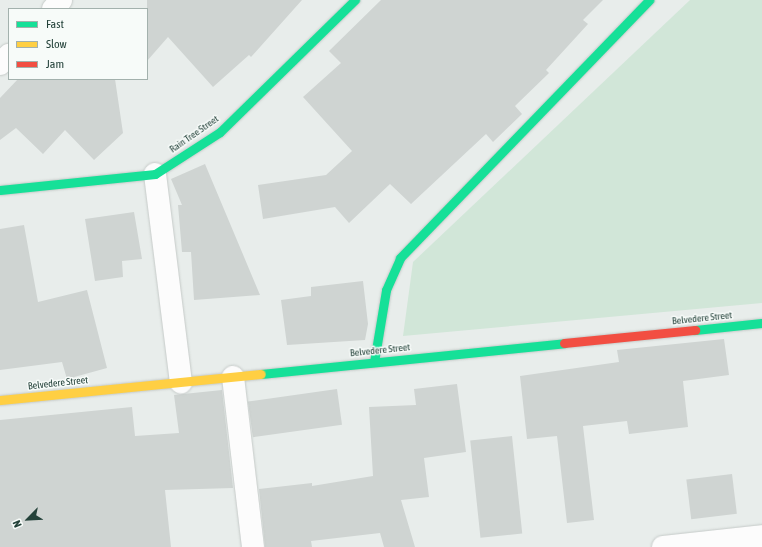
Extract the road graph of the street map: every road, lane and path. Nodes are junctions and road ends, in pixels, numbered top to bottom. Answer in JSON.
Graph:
{"nodes":[{"id":1,"x":61,"y":0,"type":"edge"},
{"id":2,"x":355,"y":0,"type":"edge"},
{"id":3,"x":648,"y":0,"type":"edge"},
{"id":4,"x":54,"y":8,"type":"edge"},
{"id":5,"x":8,"y":56,"type":"edge"},
{"id":6,"x":0,"y":64,"type":"edge"},
{"id":7,"x":155,"y":174,"type":"junction"},
{"id":8,"x":0,"y":190,"type":"edge"},
{"id":9,"x":762,"y":323,"type":"edge"},
{"id":10,"x":374,"y":362,"type":"junction"},
{"id":11,"x":233,"y":376,"type":"junction"},
{"id":12,"x":181,"y":382,"type":"junction"},
{"id":13,"x":0,"y":400,"type":"edge"},
{"id":14,"x":762,"y":536,"type":"edge"},
{"id":15,"x":253,"y":547,"type":"edge"},
{"id":16,"x":663,"y":547,"type":"edge"}],
"edges":[{"from":1,"to":4,"type":"street"},
{"from":2,"to":7,"type":"street","name":"Rain Tree Street"},
{"from":3,"to":10,"type":"street"},
{"from":5,"to":6,"type":"street"},
{"from":7,"to":8,"type":"street","name":"Rain Tree Street"},
{"from":7,"to":12,"type":"street"},
{"from":9,"to":10,"type":"street","name":"Belvedere Street"},
{"from":10,"to":11,"type":"street","name":"Belvedere Street"},
{"from":11,"to":12,"type":"street","name":"Belvedere Street"},
{"from":11,"to":15,"type":"street"},
{"from":12,"to":13,"type":"street","name":"Belvedere Street"},
{"from":14,"to":16,"type":"street"}]}
